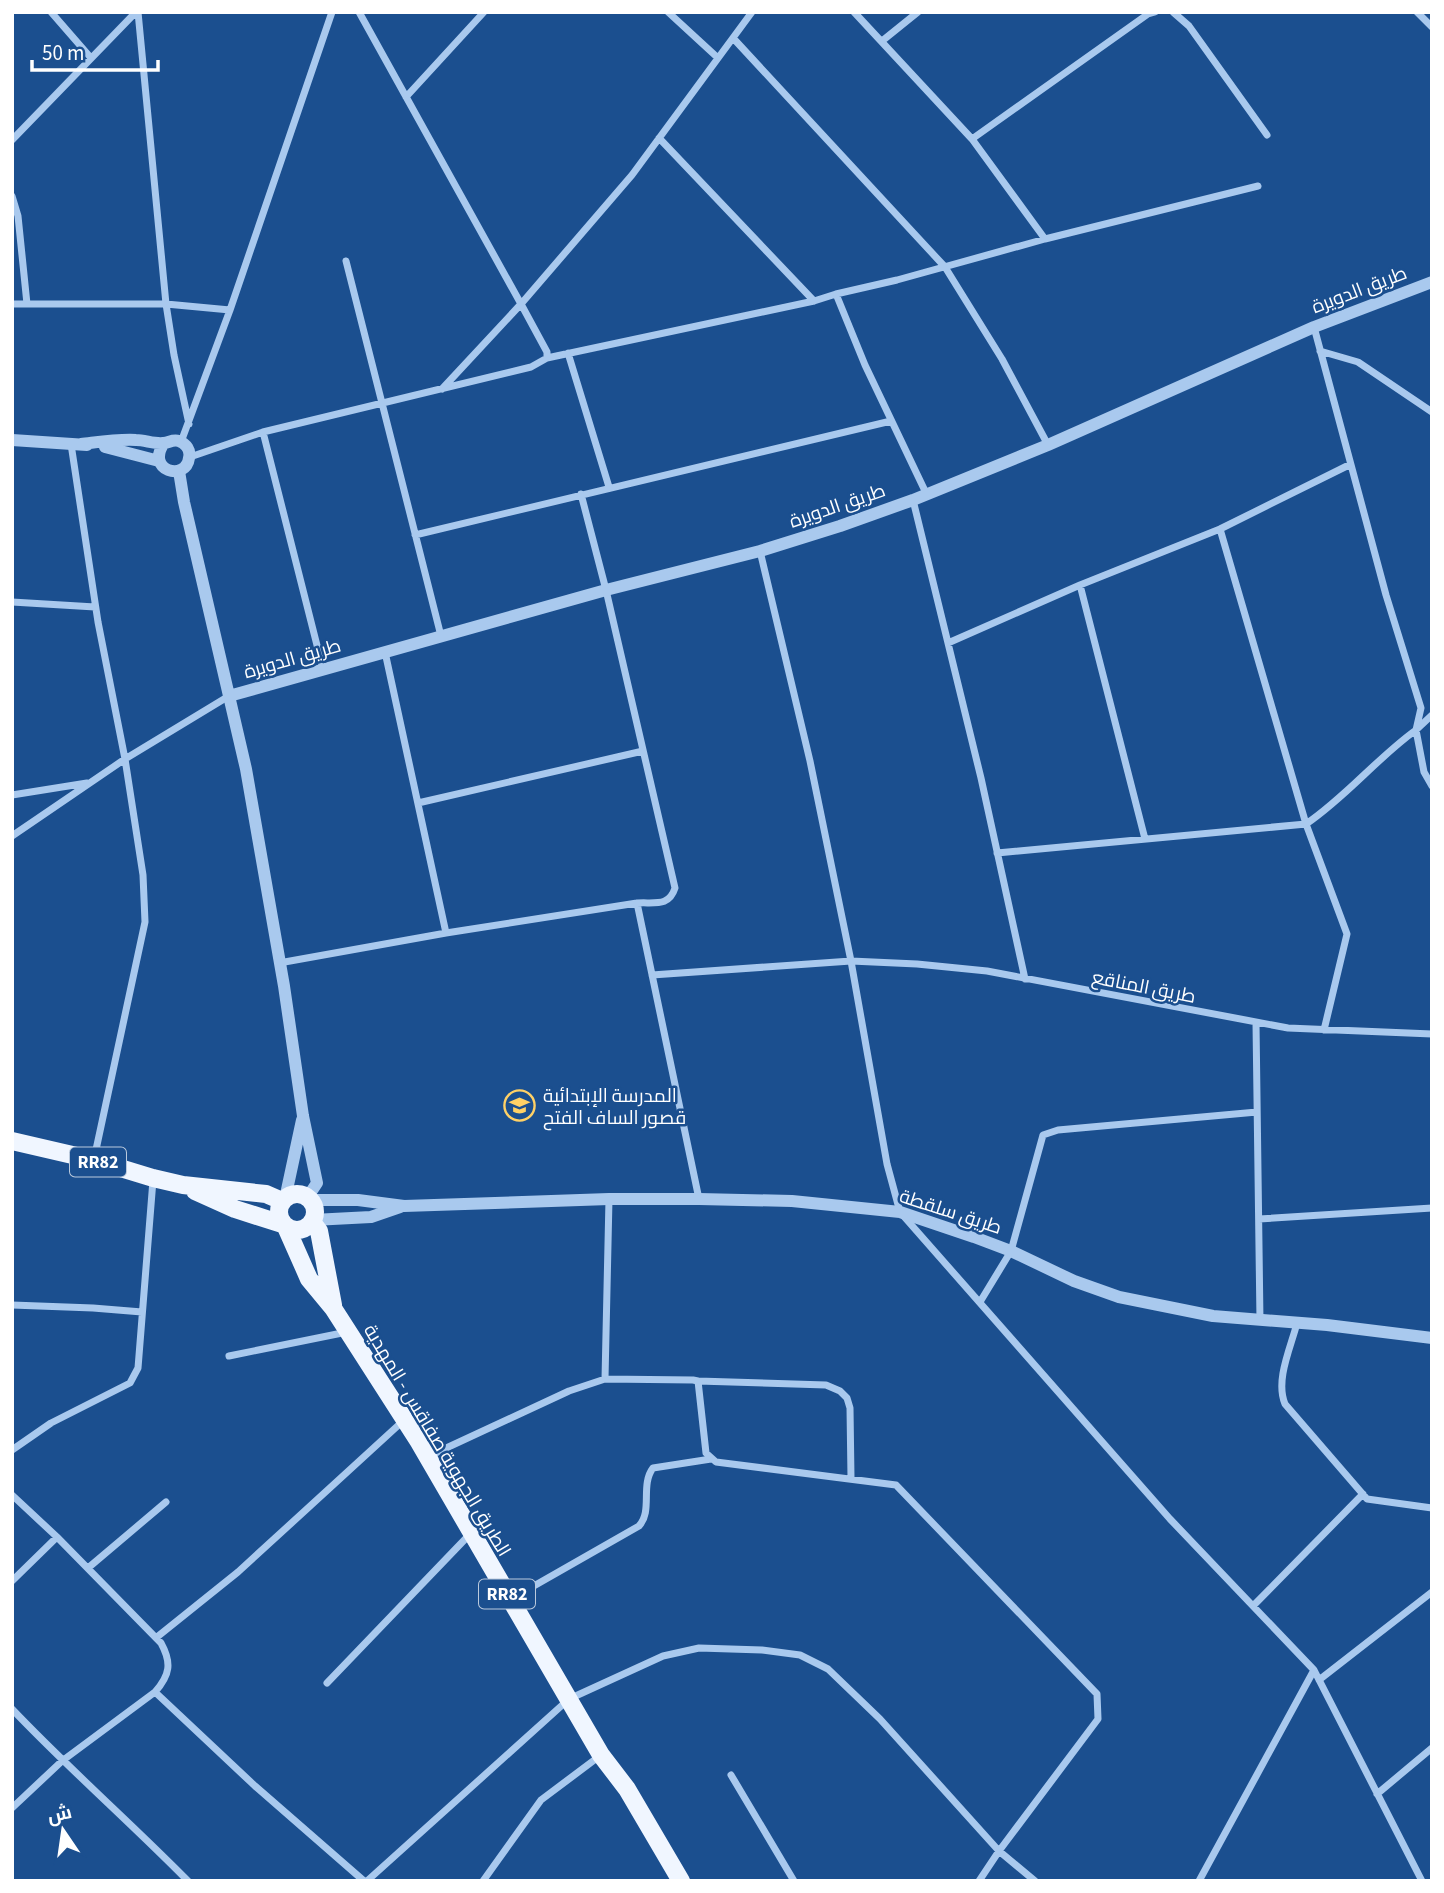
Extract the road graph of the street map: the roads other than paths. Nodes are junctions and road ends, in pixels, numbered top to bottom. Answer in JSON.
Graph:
{"nodes":[{"id":1,"x":51,"y":12,"type":"edge"},
{"id":2,"x":137,"y":12,"type":"edge"},
{"id":3,"x":332,"y":12,"type":"edge"},
{"id":4,"x":359,"y":12,"type":"edge"},
{"id":5,"x":484,"y":12,"type":"edge"},
{"id":6,"x":668,"y":12,"type":"edge"},
{"id":7,"x":752,"y":12,"type":"edge"},
{"id":8,"x":853,"y":12,"type":"edge"},
{"id":9,"x":918,"y":12,"type":"edge"},
{"id":10,"x":1155,"y":12,"type":"edge"},
{"id":11,"x":1173,"y":12,"type":"edge"},
{"id":12,"x":1417,"y":12,"type":"edge"},
{"id":13,"x":1432,"y":27,"type":"edge"},
{"id":14,"x":733,"y":38,"type":"junction"},
{"id":15,"x":882,"y":41,"type":"junction"},
{"id":16,"x":91,"y":58,"type":"junction"},
{"id":17,"x":718,"y":58,"type":"junction"},
{"id":18,"x":406,"y":97,"type":"junction"},
{"id":19,"x":1267,"y":135,"type":"dead end"},
{"id":20,"x":659,"y":138,"type":"junction"},
{"id":21,"x":972,"y":139,"type":"junction"},
{"id":22,"x":12,"y":140,"type":"edge"},
{"id":23,"x":1258,"y":186,"type":"dead end"},
{"id":24,"x":12,"y":196,"type":"edge"},
{"id":25,"x":1045,"y":239,"type":"junction"},
{"id":26,"x":346,"y":261,"type":"dead end"},
{"id":27,"x":945,"y":267,"type":"junction"},
{"id":28,"x":1432,"y":282,"type":"edge"},
{"id":29,"x":836,"y":294,"type":"junction"},
{"id":30,"x":814,"y":302,"type":"junction"},
{"id":31,"x":12,"y":304,"type":"edge"},
{"id":32,"x":27,"y":304,"type":"junction"},
{"id":33,"x":166,"y":304,"type":"junction"},
{"id":34,"x":522,"y":304,"type":"junction"},
{"id":35,"x":230,"y":310,"type":"junction"},
{"id":36,"x":1314,"y":327,"type":"junction"},
{"id":37,"x":1320,"y":351,"type":"junction"},
{"id":38,"x":568,"y":353,"type":"junction"},
{"id":39,"x":547,"y":358,"type":"junction"},
{"id":40,"x":442,"y":388,"type":"junction"},
{"id":41,"x":381,"y":403,"type":"junction"},
{"id":42,"x":1432,"y":412,"type":"edge"},
{"id":43,"x":891,"y":421,"type":"junction"},
{"id":44,"x":189,"y":424,"type":"junction"},
{"id":45,"x":263,"y":432,"type":"junction"},
{"id":46,"x":12,"y":440,"type":"edge"},
{"id":47,"x":181,"y":442,"type":"junction"},
{"id":48,"x":164,"y":443,"type":"junction"},
{"id":49,"x":76,"y":444,"type":"junction"},
{"id":50,"x":1048,"y":445,"type":"junction"},
{"id":51,"x":190,"y":457,"type":"junction"},
{"id":52,"x":159,"y":461,"type":"junction"},
{"id":53,"x":1349,"y":465,"type":"junction"},
{"id":54,"x":179,"y":471,"type":"junction"},
{"id":55,"x":608,"y":487,"type":"junction"},
{"id":56,"x":926,"y":493,"type":"junction"},
{"id":57,"x":581,"y":494,"type":"junction"},
{"id":58,"x":913,"y":500,"type":"junction"},
{"id":59,"x":1220,"y":529,"type":"junction"},
{"id":60,"x":415,"y":535,"type":"junction"},
{"id":61,"x":760,"y":551,"type":"junction"},
{"id":62,"x":1080,"y":585,"type":"junction"},
{"id":63,"x":606,"y":590,"type":"junction"},
{"id":64,"x":12,"y":602,"type":"edge"},
{"id":65,"x":95,"y":607,"type":"junction"},
{"id":66,"x":441,"y":636,"type":"junction"},
{"id":67,"x":948,"y":643,"type":"junction"},
{"id":68,"x":385,"y":652,"type":"junction"},
{"id":69,"x":323,"y":669,"type":"junction"},
{"id":70,"x":229,"y":696,"type":"junction"},
{"id":71,"x":1432,"y":715,"type":"edge"},
{"id":72,"x":1416,"y":730,"type":"junction"},
{"id":73,"x":643,"y":751,"type":"junction"},
{"id":74,"x":125,"y":759,"type":"junction"},
{"id":75,"x":92,"y":782,"type":"junction"},
{"id":76,"x":1432,"y":786,"type":"edge"},
{"id":77,"x":12,"y":795,"type":"edge"},
{"id":78,"x":418,"y":803,"type":"junction"},
{"id":79,"x":1306,"y":824,"type":"junction"},
{"id":80,"x":12,"y":836,"type":"edge"},
{"id":81,"x":1145,"y":839,"type":"junction"},
{"id":82,"x":998,"y":853,"type":"junction"},
{"id":83,"x":637,"y":903,"type":"junction"},
{"id":84,"x":446,"y":933,"type":"junction"},
{"id":85,"x":851,"y":961,"type":"junction"},
{"id":86,"x":279,"y":963,"type":"junction"},
{"id":87,"x":652,"y":975,"type":"junction"},
{"id":88,"x":1025,"y":979,"type":"junction"},
{"id":89,"x":1255,"y":1023,"type":"junction"},
{"id":90,"x":1324,"y":1030,"type":"junction"},
{"id":91,"x":1432,"y":1034,"type":"edge"},
{"id":92,"x":1257,"y":1112,"type":"junction"},
{"id":93,"x":303,"y":1116,"type":"junction"},
{"id":94,"x":12,"y":1142,"type":"edge"},
{"id":95,"x":94,"y":1160,"type":"junction"},
{"id":96,"x":153,"y":1178,"type":"junction"},
{"id":97,"x":183,"y":1185,"type":"junction"},
{"id":98,"x":309,"y":1199,"type":"junction"},
{"id":99,"x":609,"y":1199,"type":"junction"},
{"id":100,"x":699,"y":1199,"type":"junction"},
{"id":101,"x":284,"y":1200,"type":"junction"},
{"id":102,"x":404,"y":1206,"type":"junction"},
{"id":103,"x":1432,"y":1208,"type":"edge"},
{"id":104,"x":900,"y":1212,"type":"junction"},
{"id":105,"x":1259,"y":1219,"type":"junction"},
{"id":106,"x":312,"y":1221,"type":"junction"},
{"id":107,"x":284,"y":1225,"type":"junction"},
{"id":108,"x":1011,"y":1251,"type":"junction"},
{"id":109,"x":980,"y":1302,"type":"junction"},
{"id":110,"x":12,"y":1305,"type":"edge"},
{"id":111,"x":333,"y":1308,"type":"junction"},
{"id":112,"x":142,"y":1312,"type":"junction"},
{"id":113,"x":1260,"y":1321,"type":"junction"},
{"id":114,"x":1297,"y":1323,"type":"junction"},
{"id":115,"x":348,"y":1332,"type":"junction"},
{"id":116,"x":1432,"y":1338,"type":"edge"},
{"id":117,"x":229,"y":1356,"type":"dead end"},
{"id":118,"x":605,"y":1379,"type":"junction"},
{"id":119,"x":698,"y":1381,"type":"junction"},
{"id":120,"x":404,"y":1420,"type":"junction"},
{"id":121,"x":12,"y":1450,"type":"edge"},
{"id":122,"x":427,"y":1457,"type":"junction"},
{"id":123,"x":710,"y":1459,"type":"junction"},
{"id":124,"x":851,"y":1478,"type":"junction"},
{"id":125,"x":1363,"y":1494,"type":"junction"},
{"id":126,"x":12,"y":1495,"type":"edge"},
{"id":127,"x":166,"y":1502,"type":"dead end"},
{"id":128,"x":1432,"y":1508,"type":"edge"},
{"id":129,"x":471,"y":1533,"type":"junction"},
{"id":130,"x":57,"y":1537,"type":"junction"},
{"id":131,"x":88,"y":1568,"type":"junction"},
{"id":132,"x":12,"y":1580,"type":"edge"},
{"id":133,"x":1432,"y":1592,"type":"edge"},
{"id":134,"x":510,"y":1600,"type":"junction"},
{"id":135,"x":1253,"y":1606,"type":"junction"},
{"id":136,"x":157,"y":1637,"type":"junction"},
{"id":137,"x":1314,"y":1670,"type":"junction"},
{"id":138,"x":1319,"y":1680,"type":"junction"},
{"id":139,"x":327,"y":1683,"type":"dead end"},
{"id":140,"x":155,"y":1692,"type":"junction"},
{"id":141,"x":569,"y":1699,"type":"junction"},
{"id":142,"x":12,"y":1709,"type":"edge"},
{"id":143,"x":1432,"y":1748,"type":"edge"},
{"id":144,"x":601,"y":1755,"type":"junction"},
{"id":145,"x":62,"y":1762,"type":"junction"},
{"id":146,"x":731,"y":1775,"type":"dead end"},
{"id":147,"x":1377,"y":1794,"type":"junction"},
{"id":148,"x":12,"y":1808,"type":"edge"},
{"id":149,"x":999,"y":1851,"type":"junction"},
{"id":150,"x":679,"y":1880,"type":"edge"},
{"id":151,"x":188,"y":1881,"type":"edge"},
{"id":152,"x":366,"y":1881,"type":"edge"},
{"id":153,"x":483,"y":1881,"type":"edge"},
{"id":154,"x":794,"y":1881,"type":"edge"},
{"id":155,"x":979,"y":1881,"type":"edge"},
{"id":156,"x":1035,"y":1881,"type":"edge"},
{"id":157,"x":1199,"y":1881,"type":"edge"},
{"id":158,"x":1422,"y":1881,"type":"edge"}],
"edges":[{"from":1,"to":16,"type":"street"},
{"from":2,"to":16,"type":"street"},
{"from":2,"to":33,"type":"street"},
{"from":3,"to":35,"type":"street"},
{"from":4,"to":18,"type":"street"},
{"from":5,"to":18,"type":"street"},
{"from":6,"to":17,"type":"street"},
{"from":7,"to":14,"type":"street"},
{"from":8,"to":15,"type":"street"},
{"from":9,"to":15,"type":"street"},
{"from":10,"to":21,"type":"street"},
{"from":11,"to":19,"type":"street"},
{"from":12,"to":13,"type":"street"},
{"from":14,"to":17,"type":"street"},
{"from":14,"to":27,"type":"street"},
{"from":15,"to":21,"type":"street"},
{"from":16,"to":22,"type":"street"},
{"from":17,"to":20,"type":"street"},
{"from":18,"to":34,"type":"street"},
{"from":20,"to":30,"type":"street"},
{"from":20,"to":34,"type":"street"},
{"from":21,"to":25,"type":"street"},
{"from":23,"to":25,"type":"street"},
{"from":24,"to":32,"type":"street"},
{"from":25,"to":27,"type":"street"},
{"from":26,"to":41,"type":"street"},
{"from":27,"to":29,"type":"street"},
{"from":27,"to":50,"type":"street"},
{"from":28,"to":36,"type":"street","name":"طريق الدويرة"},
{"from":29,"to":30,"type":"street"},
{"from":29,"to":43,"type":"street"},
{"from":30,"to":38,"type":"street"},
{"from":31,"to":32,"type":"street"},
{"from":32,"to":33,"type":"street"},
{"from":33,"to":35,"type":"street"},
{"from":33,"to":44,"type":"street"},
{"from":34,"to":39,"type":"street"},
{"from":34,"to":40,"type":"street"},
{"from":35,"to":44,"type":"street"},
{"from":36,"to":37,"type":"street"},
{"from":36,"to":50,"type":"street","name":"طريق الدويرة"},
{"from":37,"to":42,"type":"street"},
{"from":37,"to":53,"type":"street"},
{"from":38,"to":39,"type":"street"},
{"from":38,"to":55,"type":"street"},
{"from":39,"to":40,"type":"street"},
{"from":40,"to":41,"type":"street"},
{"from":41,"to":45,"type":"street"},
{"from":41,"to":60,"type":"street"},
{"from":43,"to":55,"type":"street"},
{"from":43,"to":56,"type":"street"},
{"from":44,"to":47,"type":"street"},
{"from":45,"to":51,"type":"street"},
{"from":45,"to":69,"type":"street"},
{"from":46,"to":49,"type":"street"},
{"from":47,"to":48,"type":"street"},
{"from":47,"to":51,"type":"street"},
{"from":48,"to":49,"type":"street"},
{"from":48,"to":52,"type":"street"},
{"from":49,"to":52,"type":"street"},
{"from":49,"to":65,"type":"street"},
{"from":50,"to":56,"type":"street","name":"طريق الدويرة"},
{"from":51,"to":54,"type":"street"},
{"from":52,"to":54,"type":"street"},
{"from":53,"to":59,"type":"street"},
{"from":53,"to":72,"type":"street"},
{"from":54,"to":70,"type":"street"},
{"from":55,"to":57,"type":"street"},
{"from":56,"to":58,"type":"street","name":"طريق الدويرة"},
{"from":57,"to":60,"type":"street"},
{"from":57,"to":63,"type":"street"},
{"from":58,"to":61,"type":"street","name":"طريق الدويرة"},
{"from":58,"to":67,"type":"street"},
{"from":59,"to":62,"type":"street"},
{"from":59,"to":79,"type":"street"},
{"from":60,"to":66,"type":"street"},
{"from":61,"to":63,"type":"street","name":"طريق الدويرة"},
{"from":61,"to":85,"type":"street"},
{"from":62,"to":67,"type":"street"},
{"from":62,"to":81,"type":"street"},
{"from":63,"to":66,"type":"street","name":"طريق الدويرة"},
{"from":63,"to":73,"type":"street"},
{"from":64,"to":65,"type":"street"},
{"from":65,"to":74,"type":"street"},
{"from":66,"to":68,"type":"street","name":"طريق الدويرة"},
{"from":67,"to":82,"type":"street"},
{"from":68,"to":69,"type":"street","name":"طريق الدويرة"},
{"from":68,"to":78,"type":"street"},
{"from":69,"to":70,"type":"street","name":"طريق الدويرة"},
{"from":70,"to":74,"type":"street"},
{"from":70,"to":86,"type":"street"},
{"from":71,"to":72,"type":"street"},
{"from":72,"to":76,"type":"street"},
{"from":72,"to":79,"type":"street"},
{"from":73,"to":78,"type":"street"},
{"from":73,"to":83,"type":"street"},
{"from":74,"to":75,"type":"street"},
{"from":74,"to":95,"type":"street"},
{"from":75,"to":77,"type":"street"},
{"from":75,"to":80,"type":"street"},
{"from":78,"to":84,"type":"street"},
{"from":79,"to":81,"type":"street"},
{"from":79,"to":90,"type":"street"},
{"from":81,"to":82,"type":"street"},
{"from":82,"to":88,"type":"street"},
{"from":83,"to":84,"type":"street"},
{"from":83,"to":87,"type":"street"},
{"from":84,"to":86,"type":"street"},
{"from":85,"to":87,"type":"street","name":"طريق المناقع"},
{"from":85,"to":88,"type":"street","name":"طريق المناقع"},
{"from":85,"to":104,"type":"street"},
{"from":86,"to":93,"type":"street"},
{"from":87,"to":100,"type":"street"},
{"from":88,"to":89,"type":"street","name":"طريق المناقع"},
{"from":89,"to":90,"type":"street","name":"طريق المناقع"},
{"from":89,"to":92,"type":"street"},
{"from":90,"to":91,"type":"street","name":"طريق المناقع"},
{"from":92,"to":105,"type":"street"},
{"from":92,"to":108,"type":"street"},
{"from":93,"to":98,"type":"street"},
{"from":93,"to":101,"type":"street"},
{"from":94,"to":95,"type":"main road","number":"RR82"},
{"from":95,"to":96,"type":"main road","number":"RR82"},
{"from":96,"to":97,"type":"main road","number":"RR82"},
{"from":96,"to":112,"type":"street"},
{"from":97,"to":101,"type":"main road","number":"RR82"},
{"from":97,"to":107,"type":"main road","number":"RR82"},
{"from":98,"to":101,"type":"main road","number":"RR82"},
{"from":98,"to":102,"type":"street","name":"طريق سلقطة"},
{"from":98,"to":106,"type":"main road","name":"الطريق الجهوية صفاقس - المهدية","number":"RR82"},
{"from":99,"to":100,"type":"street","name":"طريق سلقطة"},
{"from":99,"to":102,"type":"street","name":"طريق سلقطة"},
{"from":99,"to":118,"type":"street"},
{"from":100,"to":104,"type":"street","name":"طريق سلقطة"},
{"from":101,"to":107,"type":"main road","name":"الطريق الجهوية صفاقس - المهدية","number":"RR82"},
{"from":102,"to":106,"type":"street","name":"طريق سلقطة"},
{"from":103,"to":105,"type":"street"},
{"from":104,"to":108,"type":"street","name":"طريق سلقطة"},
{"from":104,"to":109,"type":"street"},
{"from":105,"to":113,"type":"street"},
{"from":106,"to":107,"type":"main road","number":"RR82"},
{"from":106,"to":111,"type":"main road","name":"الطريق الجهوية صفاقس - المهدية","number":"RR82"},
{"from":107,"to":111,"type":"main road","name":"الطريق الجهوية صفاقس - المهدية","number":"RR82"},
{"from":108,"to":109,"type":"street"},
{"from":108,"to":113,"type":"street","name":"طريق سلقطة"},
{"from":109,"to":135,"type":"street"},
{"from":110,"to":112,"type":"street"},
{"from":111,"to":115,"type":"main road","name":"الطريق الجهوية صفاقس - المهدية","number":"RR82"},
{"from":112,"to":121,"type":"street"},
{"from":113,"to":114,"type":"street","name":"طريق سلقطة"},
{"from":114,"to":116,"type":"street","name":"طريق سلقطة"},
{"from":114,"to":125,"type":"street"},
{"from":115,"to":117,"type":"street"},
{"from":115,"to":120,"type":"main road","name":"الطريق الجهوية صفاقس - المهدية","number":"RR82"},
{"from":118,"to":119,"type":"street"},
{"from":118,"to":122,"type":"street"},
{"from":119,"to":123,"type":"street"},
{"from":119,"to":124,"type":"street"},
{"from":120,"to":122,"type":"main road","name":"الطريق الجهوية صفاقس - المهدية","number":"RR82"},
{"from":120,"to":136,"type":"street"},
{"from":122,"to":129,"type":"main road","name":"الطريق الجهوية صفاقس - المهدية","number":"RR82"},
{"from":123,"to":124,"type":"street"},
{"from":123,"to":134,"type":"street"},
{"from":124,"to":149,"type":"street"},
{"from":125,"to":128,"type":"street"},
{"from":125,"to":135,"type":"street"},
{"from":126,"to":130,"type":"street"},
{"from":127,"to":131,"type":"street"},
{"from":129,"to":134,"type":"main road","name":"الطريق الجهوية صفاقس - المهدية","number":"RR82"},
{"from":129,"to":139,"type":"street"},
{"from":130,"to":131,"type":"street"},
{"from":130,"to":132,"type":"street"},
{"from":131,"to":136,"type":"street"},
{"from":133,"to":138,"type":"street"},
{"from":134,"to":141,"type":"main road","name":"الطريق الجهوية صفاقس - المهدية","number":"RR82"},
{"from":135,"to":137,"type":"street"},
{"from":136,"to":140,"type":"street"},
{"from":137,"to":138,"type":"street"},
{"from":137,"to":157,"type":"street"},
{"from":138,"to":147,"type":"street"},
{"from":140,"to":145,"type":"street"},
{"from":140,"to":152,"type":"street"},
{"from":141,"to":144,"type":"main road","name":"الطريق الجهوية صفاقس - المهدية","number":"RR82"},
{"from":141,"to":149,"type":"street"},
{"from":141,"to":152,"type":"street"},
{"from":142,"to":145,"type":"street"},
{"from":143,"to":147,"type":"street"},
{"from":144,"to":150,"type":"main road","name":"الطريق الجهوية صفاقس - المهدية","number":"RR82"},
{"from":144,"to":153,"type":"street"},
{"from":145,"to":148,"type":"street"},
{"from":145,"to":151,"type":"street"},
{"from":146,"to":154,"type":"street"},
{"from":147,"to":158,"type":"street"},
{"from":149,"to":155,"type":"street"},
{"from":149,"to":156,"type":"street"}]}
